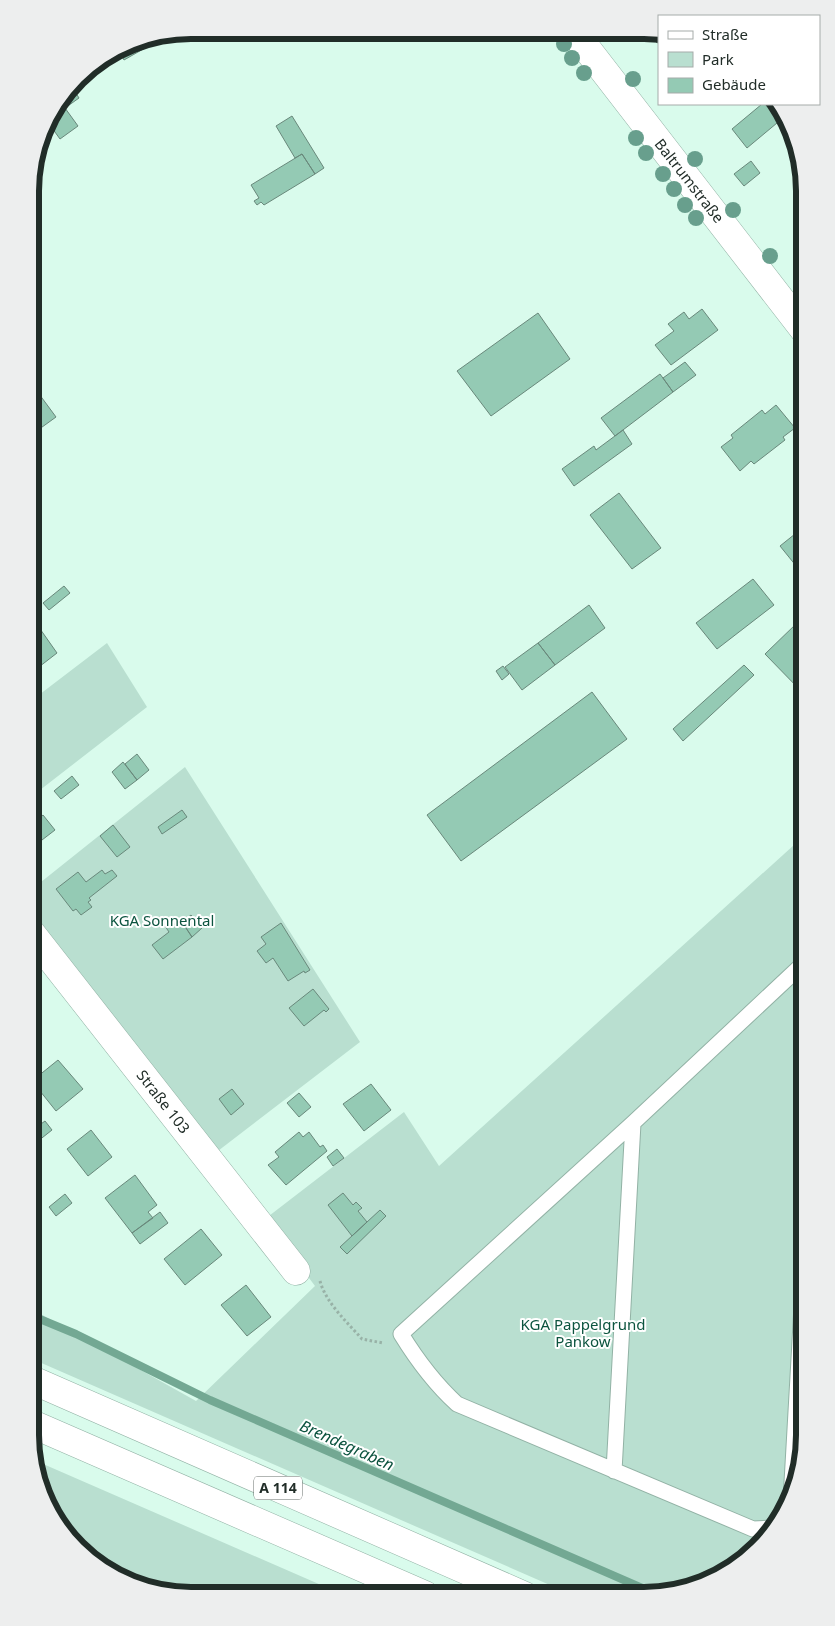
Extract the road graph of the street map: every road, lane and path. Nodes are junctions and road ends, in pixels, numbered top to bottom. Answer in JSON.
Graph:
{"nodes":[{"id":1,"x":579,"y":39,"type":"edge"},
{"id":2,"x":796,"y":319,"type":"edge"},
{"id":3,"x":39,"y":944,"type":"edge"},
{"id":4,"x":796,"y":970,"type":"edge"},
{"id":5,"x":633,"y":1123,"type":"junction"},
{"id":6,"x":296,"y":1272,"type":"dead end"},
{"id":7,"x":321,"y":1287,"type":"dead end"},
{"id":8,"x":401,"y":1334,"type":"junction"},
{"id":9,"x":39,"y":1383,"type":"edge"},
{"id":10,"x":796,"y":1412,"type":"edge"},
{"id":11,"x":39,"y":1428,"type":"edge"},
{"id":12,"x":793,"y":1465,"type":"edge"},
{"id":13,"x":614,"y":1471,"type":"junction"},
{"id":14,"x":765,"y":1528,"type":"edge"},
{"id":15,"x":407,"y":1587,"type":"edge"},
{"id":16,"x":505,"y":1587,"type":"edge"}],
"edges":[{"from":1,"to":2,"type":"main road","name":"Baltrumstraße"},
{"from":3,"to":6,"type":"main road","name":"Straße 103"},
{"from":4,"to":5,"type":"lane"},
{"from":5,"to":8,"type":"lane"},
{"from":5,"to":13,"type":"lane"},
{"from":7,"to":8,"type":"path"},
{"from":8,"to":13,"type":"lane"},
{"from":9,"to":16,"type":"main road","number":"A 114"},
{"from":10,"to":12,"type":"lane"},
{"from":11,"to":15,"type":"main road","number":"A 114"},
{"from":13,"to":14,"type":"lane"}]}
